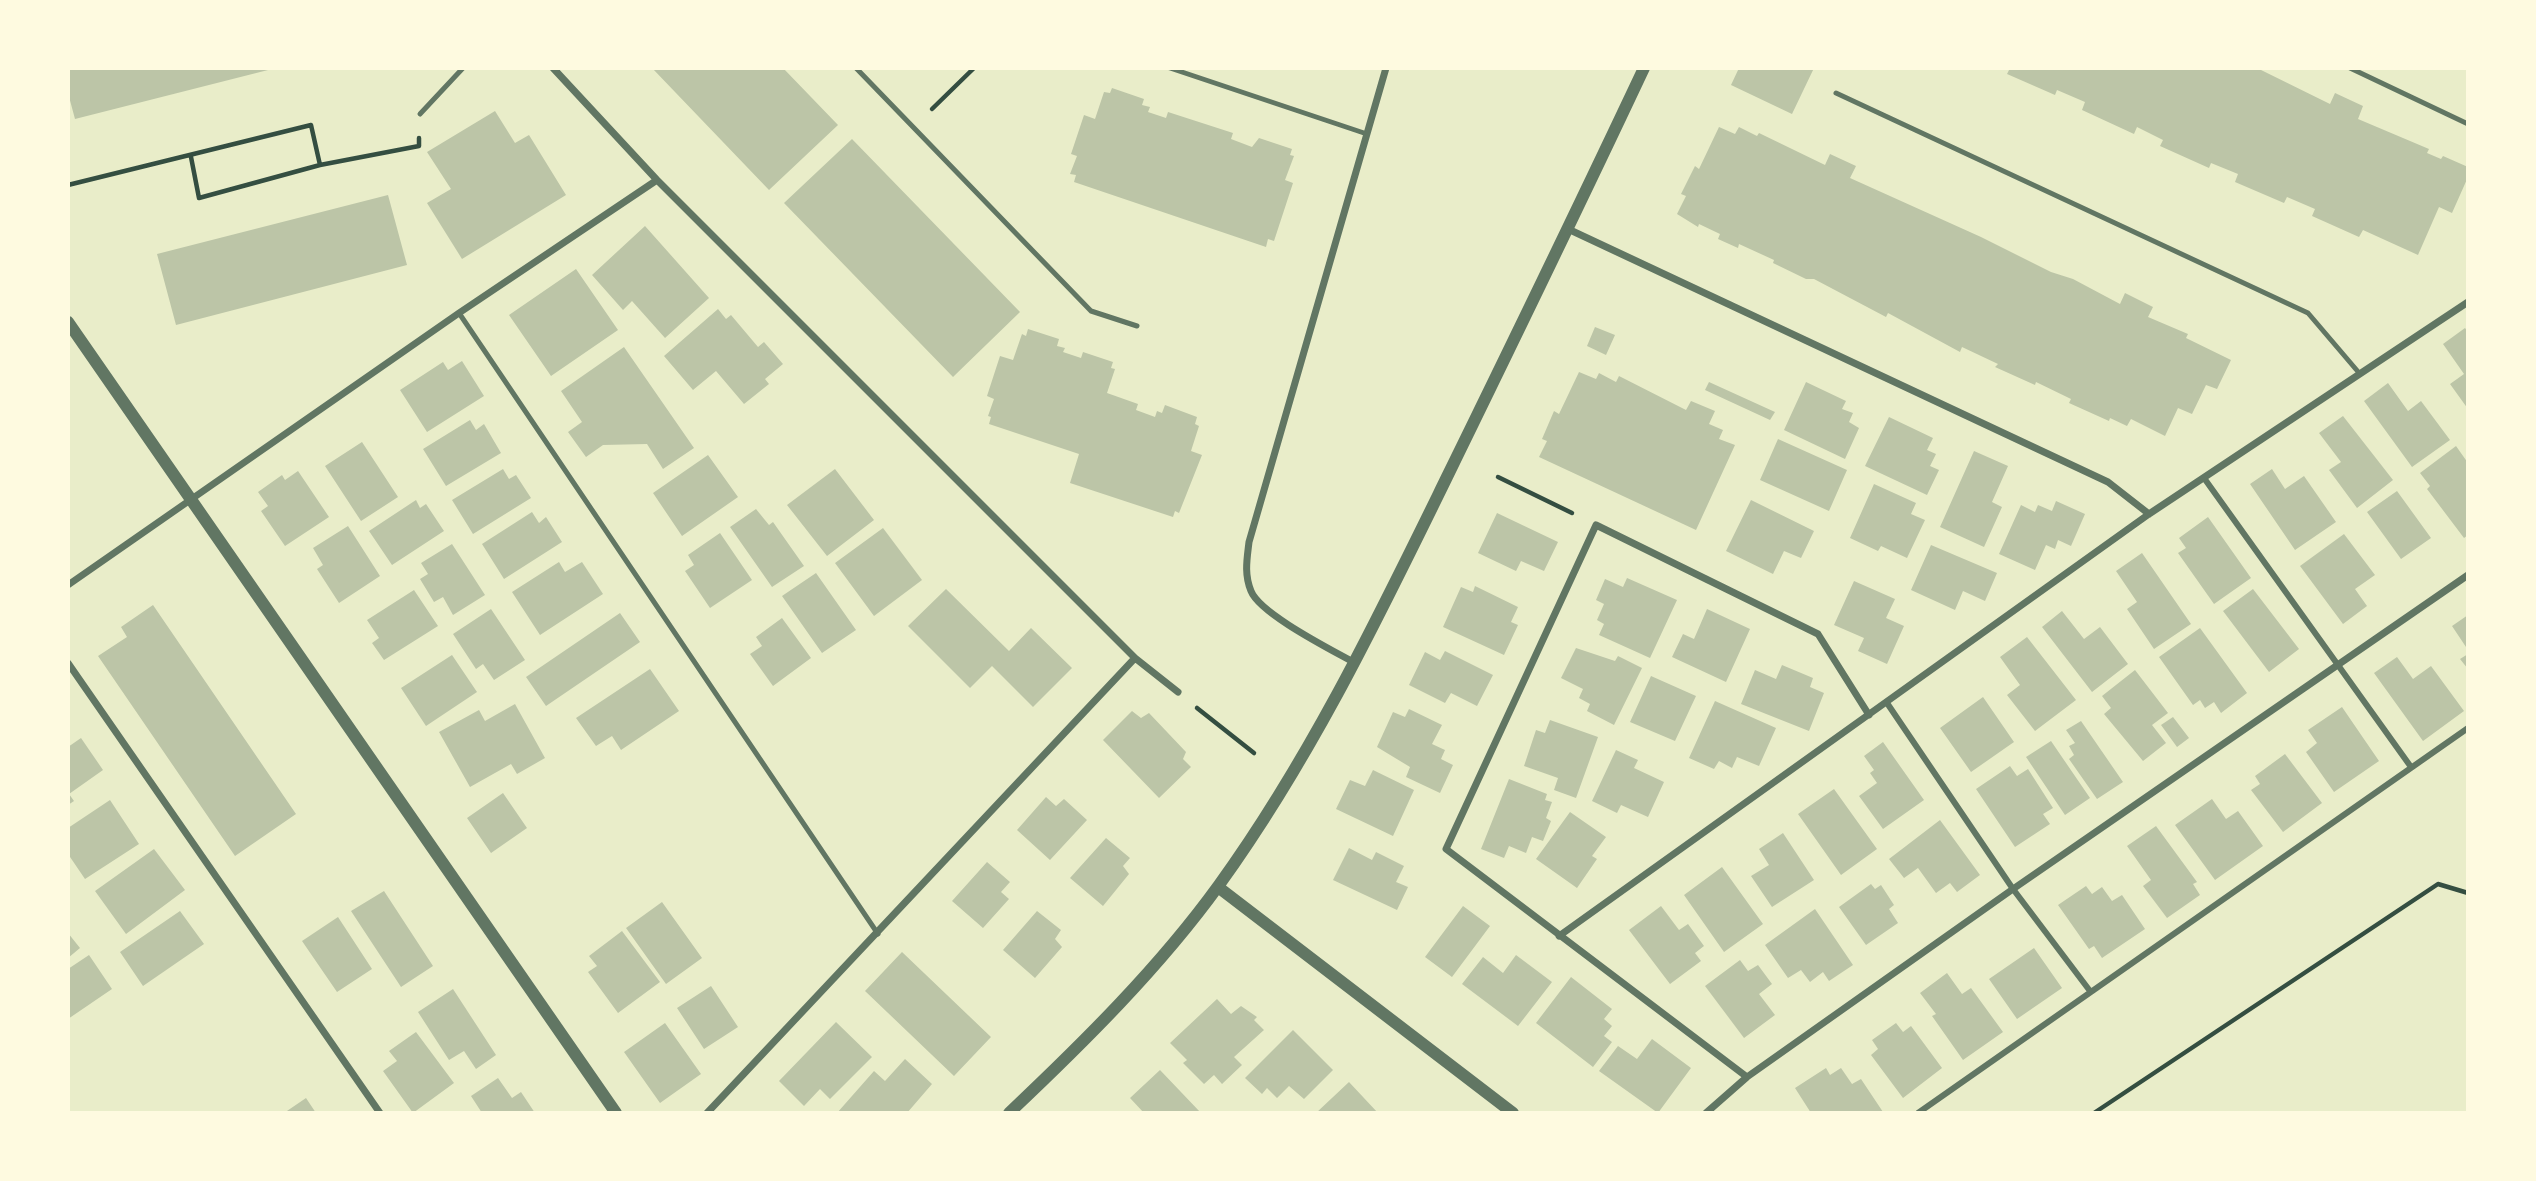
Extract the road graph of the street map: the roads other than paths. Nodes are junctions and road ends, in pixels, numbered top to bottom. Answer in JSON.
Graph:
{"nodes":[{"id":1,"x":463,"y":68,"type":"edge"},
{"id":2,"x":553,"y":68,"type":"edge"},
{"id":3,"x":856,"y":68,"type":"edge"},
{"id":4,"x":1170,"y":68,"type":"edge"},
{"id":5,"x":1386,"y":68,"type":"edge"},
{"id":6,"x":1644,"y":68,"type":"edge"},
{"id":7,"x":2350,"y":68,"type":"edge"},
{"id":8,"x":1836,"y":93,"type":"dead end"},
{"id":9,"x":420,"y":114,"type":"road end"},
{"id":10,"x":2468,"y":124,"type":"edge"},
{"id":11,"x":1367,"y":134,"type":"junction"},
{"id":12,"x":657,"y":180,"type":"junction"},
{"id":13,"x":1568,"y":229,"type":"junction"},
{"id":14,"x":2468,"y":302,"type":"edge"},
{"id":15,"x":459,"y":313,"type":"junction"},
{"id":16,"x":68,"y":322,"type":"edge"},
{"id":17,"x":1137,"y":326,"type":"dead end"},
{"id":18,"x":2360,"y":374,"type":"junction"},
{"id":19,"x":2204,"y":478,"type":"junction"},
{"id":20,"x":192,"y":501,"type":"junction"},
{"id":21,"x":2149,"y":514,"type":"junction"},
{"id":22,"x":2468,"y":575,"type":"edge"},
{"id":23,"x":68,"y":585,"type":"edge"},
{"id":24,"x":1135,"y":658,"type":"junction"},
{"id":25,"x":68,"y":663,"type":"edge"},
{"id":26,"x":1356,"y":663,"type":"junction"},
{"id":27,"x":2339,"y":666,"type":"junction"},
{"id":28,"x":1178,"y":692,"type":"road end"},
{"id":29,"x":1887,"y":703,"type":"junction"},
{"id":30,"x":1869,"y":715,"type":"junction"},
{"id":31,"x":2468,"y":728,"type":"edge"},
{"id":32,"x":2411,"y":767,"type":"junction"},
{"id":33,"x":1218,"y":887,"type":"junction"},
{"id":34,"x":2013,"y":889,"type":"junction"},
{"id":35,"x":878,"y":934,"type":"junction"},
{"id":36,"x":1559,"y":936,"type":"junction"},
{"id":37,"x":2090,"y":991,"type":"junction"},
{"id":38,"x":1747,"y":1077,"type":"junction"},
{"id":39,"x":380,"y":1113,"type":"edge"},
{"id":40,"x":616,"y":1113,"type":"edge"},
{"id":41,"x":708,"y":1113,"type":"edge"},
{"id":42,"x":1009,"y":1113,"type":"edge"},
{"id":43,"x":1513,"y":1113,"type":"edge"},
{"id":44,"x":1706,"y":1113,"type":"edge"},
{"id":45,"x":1918,"y":1113,"type":"edge"}],
"edges":[{"from":1,"to":9,"type":"lane"},
{"from":2,"to":12,"type":"street"},
{"from":3,"to":17,"type":"lane"},
{"from":4,"to":11,"type":"lane"},
{"from":5,"to":11,"type":"street"},
{"from":6,"to":13,"type":"street"},
{"from":7,"to":10,"type":"lane"},
{"from":8,"to":18,"type":"lane"},
{"from":11,"to":26,"type":"street"},
{"from":12,"to":15,"type":"street"},
{"from":12,"to":24,"type":"street"},
{"from":13,"to":21,"type":"street"},
{"from":13,"to":26,"type":"street"},
{"from":14,"to":18,"type":"street"},
{"from":15,"to":20,"type":"street"},
{"from":15,"to":35,"type":"lane"},
{"from":16,"to":20,"type":"street"},
{"from":18,"to":19,"type":"street"},
{"from":19,"to":21,"type":"street"},
{"from":19,"to":27,"type":"street"},
{"from":20,"to":23,"type":"street"},
{"from":20,"to":40,"type":"street"},
{"from":21,"to":29,"type":"street"},
{"from":22,"to":27,"type":"street"},
{"from":24,"to":28,"type":"street"},
{"from":24,"to":35,"type":"street"},
{"from":25,"to":39,"type":"street"},
{"from":26,"to":33,"type":"street"},
{"from":27,"to":32,"type":"street"},
{"from":27,"to":34,"type":"street"},
{"from":29,"to":30,"type":"street"},
{"from":29,"to":34,"type":"street"},
{"from":30,"to":36,"type":"street"},
{"from":30,"to":36,"type":"street"},
{"from":31,"to":32,"type":"street"},
{"from":32,"to":37,"type":"street"},
{"from":33,"to":42,"type":"street"},
{"from":33,"to":43,"type":"street"},
{"from":34,"to":37,"type":"street"},
{"from":34,"to":38,"type":"street"},
{"from":35,"to":41,"type":"street"},
{"from":36,"to":38,"type":"street"},
{"from":37,"to":45,"type":"street"},
{"from":38,"to":44,"type":"street"}]}
